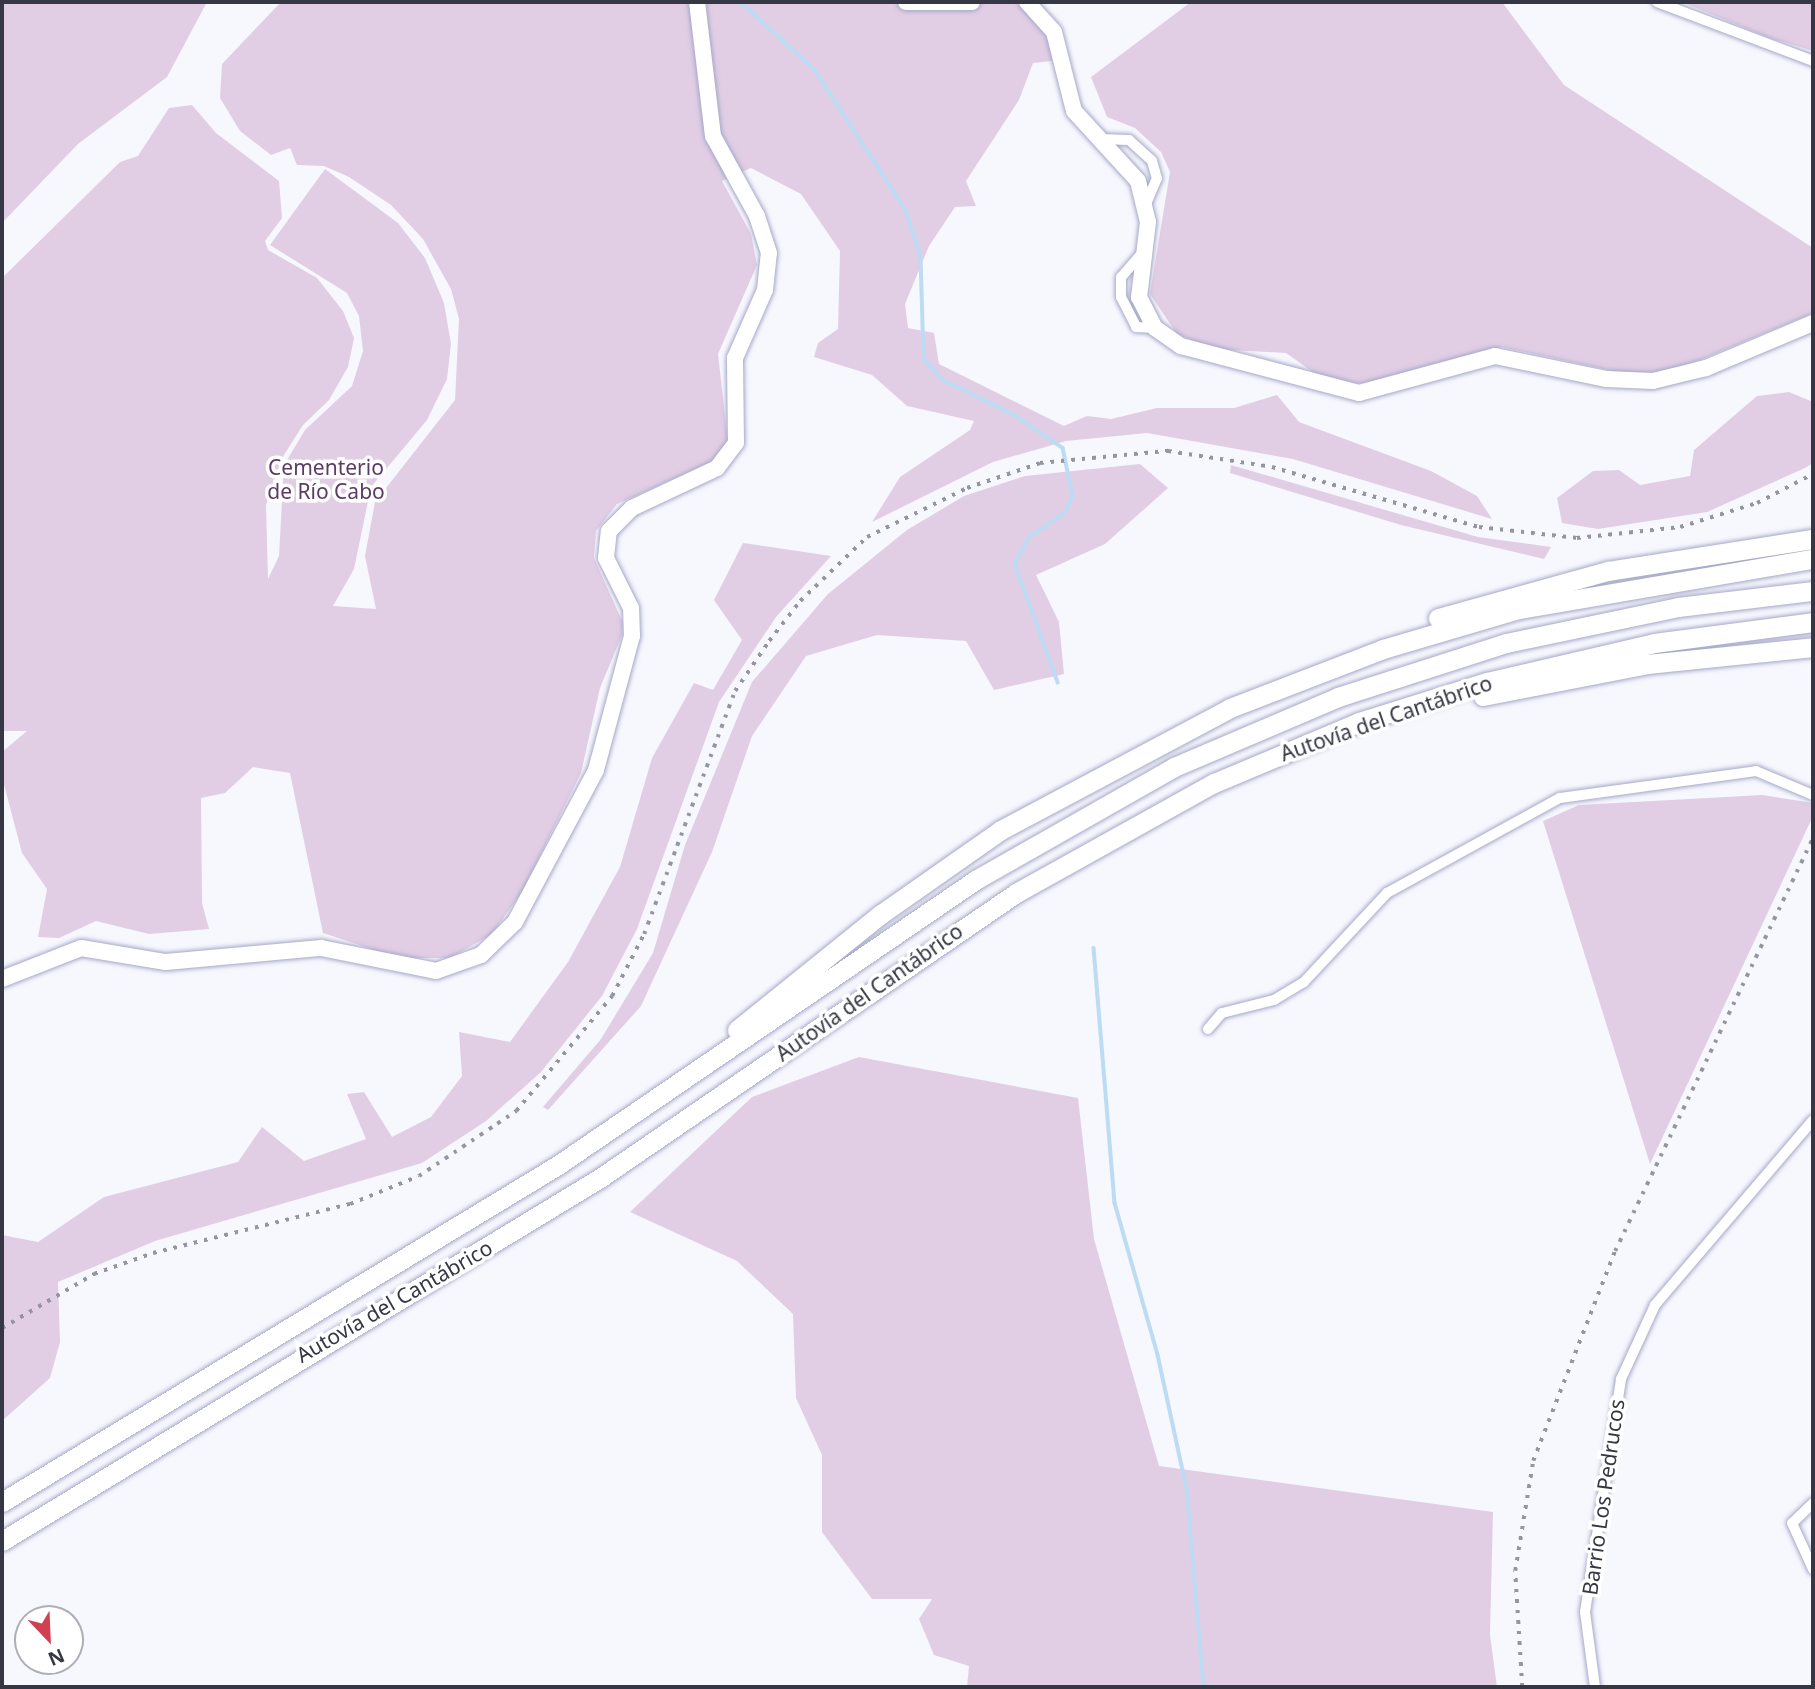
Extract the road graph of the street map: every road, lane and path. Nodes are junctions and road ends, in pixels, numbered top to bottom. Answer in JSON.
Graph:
{"nodes":[{"id":1,"x":697,"y":2,"type":"edge"},
{"id":2,"x":906,"y":2,"type":"edge"},
{"id":3,"x":972,"y":2,"type":"edge"},
{"id":4,"x":1027,"y":2,"type":"edge"},
{"id":5,"x":1657,"y":2,"type":"edge"},
{"id":6,"x":1813,"y":61,"type":"edge"},
{"id":7,"x":1813,"y":323,"type":"edge"},
{"id":8,"x":1813,"y":539,"type":"edge"},
{"id":9,"x":1813,"y":559,"type":"edge"},
{"id":10,"x":1813,"y":592,"type":"edge"},
{"id":11,"x":1813,"y":622,"type":"edge"},
{"id":12,"x":1813,"y":648,"type":"edge"},
{"id":13,"x":1064,"y":792,"type":"junction"},
{"id":14,"x":1813,"y":795,"type":"edge"},
{"id":15,"x":1137,"y":823,"type":"junction"},
{"id":16,"x":2,"y":979,"type":"edge"},
{"id":17,"x":1208,"y":1029,"type":"dead end"},
{"id":18,"x":1813,"y":1120,"type":"edge"},
{"id":19,"x":510,"y":1195,"type":"junction"},
{"id":20,"x":2,"y":1502,"type":"edge"},
{"id":21,"x":1813,"y":1503,"type":"edge"},
{"id":22,"x":2,"y":1541,"type":"edge"},
{"id":23,"x":1813,"y":1569,"type":"edge"},
{"id":24,"x":1595,"y":1687,"type":"edge"}],
"edges":[{"from":1,"to":16,"type":"street"},
{"from":2,"to":3,"type":"street"},
{"from":4,"to":7,"type":"street"},
{"from":5,"to":6,"type":"street"},
{"from":8,"to":13,"type":"highway"},
{"from":9,"to":13,"type":"highway"},
{"from":10,"to":19,"type":"highway","name":"Autovía del Cantábrico"},
{"from":11,"to":15,"type":"highway","name":"Autovía del Cantábrico"},
{"from":12,"to":15,"type":"highway"},
{"from":13,"to":19,"type":"highway"},
{"from":14,"to":17,"type":"street"},
{"from":15,"to":22,"type":"highway","name":"Autovía del Cantábrico"},
{"from":18,"to":24,"type":"street","name":"Barrio Los Pedrucos"},
{"from":19,"to":20,"type":"highway","name":"Autovía del Cantábrico"},
{"from":21,"to":23,"type":"street"}]}
